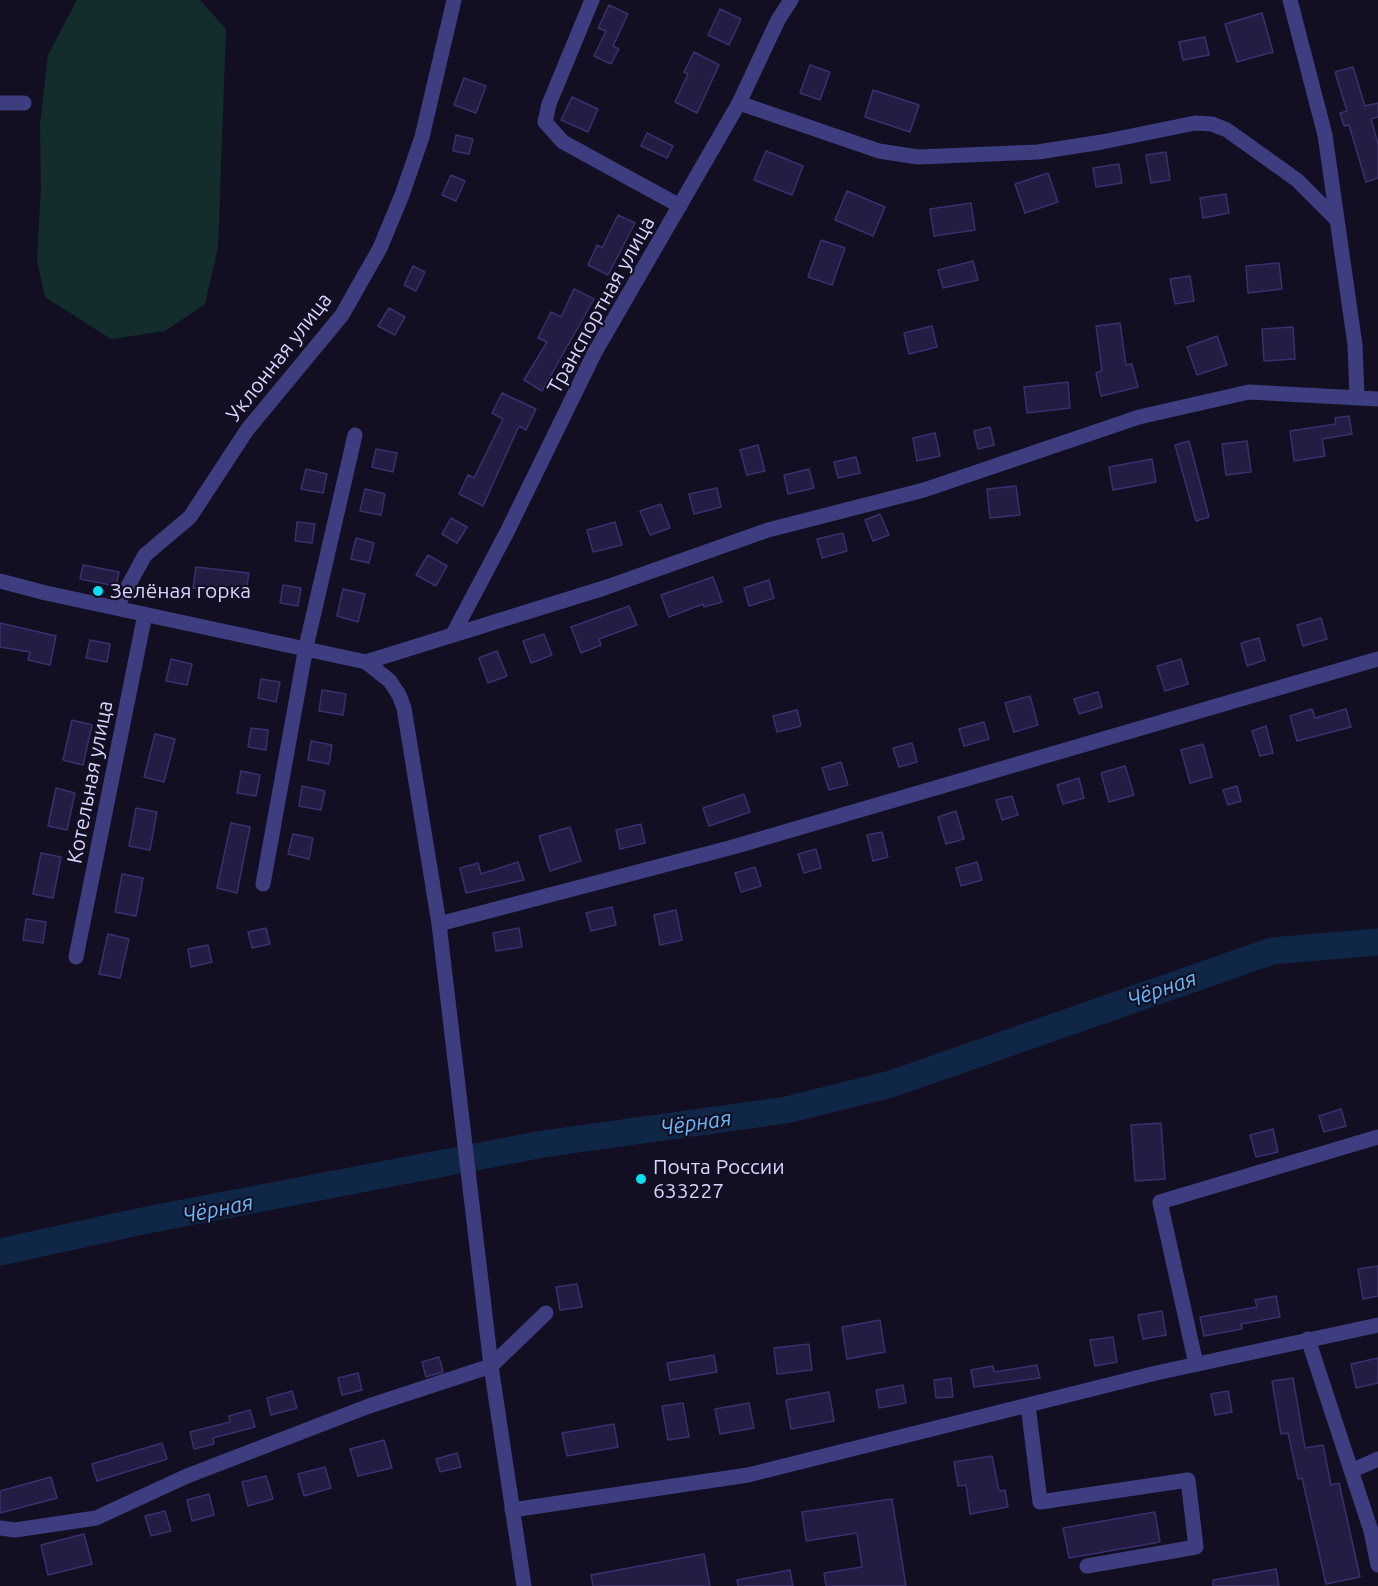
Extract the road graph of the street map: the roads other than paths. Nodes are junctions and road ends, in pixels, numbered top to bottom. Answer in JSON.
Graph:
{"nodes":[{"id":1,"x":454,"y":0,"type":"edge"},
{"id":2,"x":592,"y":0,"type":"edge"},
{"id":3,"x":791,"y":0,"type":"edge"},
{"id":4,"x":1290,"y":0,"type":"edge"},
{"id":5,"x":0,"y":103,"type":"edge"},
{"id":6,"x":24,"y":103,"type":"dead end"},
{"id":7,"x":739,"y":103,"type":"junction"},
{"id":8,"x":680,"y":206,"type":"junction"},
{"id":9,"x":1336,"y":219,"type":"junction"},
{"id":10,"x":1357,"y":397,"type":"junction"},
{"id":11,"x":1378,"y":399,"type":"edge"},
{"id":12,"x":355,"y":435,"type":"dead end"},
{"id":13,"x":0,"y":581,"type":"edge"},
{"id":14,"x":116,"y":608,"type":"junction"},
{"id":15,"x":145,"y":614,"type":"junction"},
{"id":16,"x":453,"y":634,"type":"junction"},
{"id":17,"x":306,"y":647,"type":"junction"},
{"id":18,"x":1378,"y":658,"type":"edge"},
{"id":19,"x":366,"y":662,"type":"junction"},
{"id":20,"x":263,"y":884,"type":"dead end"},
{"id":21,"x":439,"y":924,"type":"junction"},
{"id":22,"x":76,"y":957,"type":"dead end"},
{"id":23,"x":1378,"y":1137,"type":"edge"},
{"id":24,"x":546,"y":1313,"type":"dead end"},
{"id":25,"x":1378,"y":1325,"type":"edge"},
{"id":26,"x":1308,"y":1339,"type":"junction"},
{"id":27,"x":1196,"y":1364,"type":"junction"},
{"id":28,"x":491,"y":1366,"type":"junction"},
{"id":29,"x":1028,"y":1405,"type":"junction"},
{"id":30,"x":1378,"y":1459,"type":"edge"},
{"id":31,"x":1351,"y":1471,"type":"junction"},
{"id":32,"x":513,"y":1510,"type":"junction"},
{"id":33,"x":0,"y":1528,"type":"edge"},
{"id":34,"x":1378,"y":1565,"type":"edge"},
{"id":35,"x":1087,"y":1566,"type":"dead end"},
{"id":36,"x":524,"y":1586,"type":"edge"}],
"edges":[{"from":1,"to":14,"type":"street","name":"Уклонная улица"},
{"from":2,"to":8,"type":"street"},
{"from":3,"to":7,"type":"street","name":"Транспортная улица"},
{"from":4,"to":9,"type":"street"},
{"from":5,"to":6,"type":"street"},
{"from":7,"to":8,"type":"street","name":"Транспортная улица"},
{"from":7,"to":9,"type":"street"},
{"from":8,"to":16,"type":"street","name":"Транспортная улица"},
{"from":9,"to":10,"type":"street"},
{"from":10,"to":11,"type":"street"},
{"from":10,"to":16,"type":"street"},
{"from":12,"to":17,"type":"street"},
{"from":13,"to":14,"type":"street"},
{"from":14,"to":15,"type":"street"},
{"from":15,"to":17,"type":"street"},
{"from":15,"to":22,"type":"street","name":"Котельная улица"},
{"from":16,"to":19,"type":"street"},
{"from":17,"to":19,"type":"street"},
{"from":17,"to":20,"type":"street"},
{"from":18,"to":21,"type":"street"},
{"from":19,"to":21,"type":"street"},
{"from":21,"to":28,"type":"street"},
{"from":23,"to":27,"type":"street"},
{"from":24,"to":28,"type":"street"},
{"from":25,"to":26,"type":"street"},
{"from":26,"to":27,"type":"street"},
{"from":26,"to":31,"type":"street"},
{"from":27,"to":29,"type":"street"},
{"from":28,"to":32,"type":"street"},
{"from":28,"to":33,"type":"street"},
{"from":29,"to":32,"type":"street"},
{"from":29,"to":35,"type":"street"},
{"from":30,"to":31,"type":"street"},
{"from":31,"to":34,"type":"street"},
{"from":32,"to":36,"type":"street"}]}
